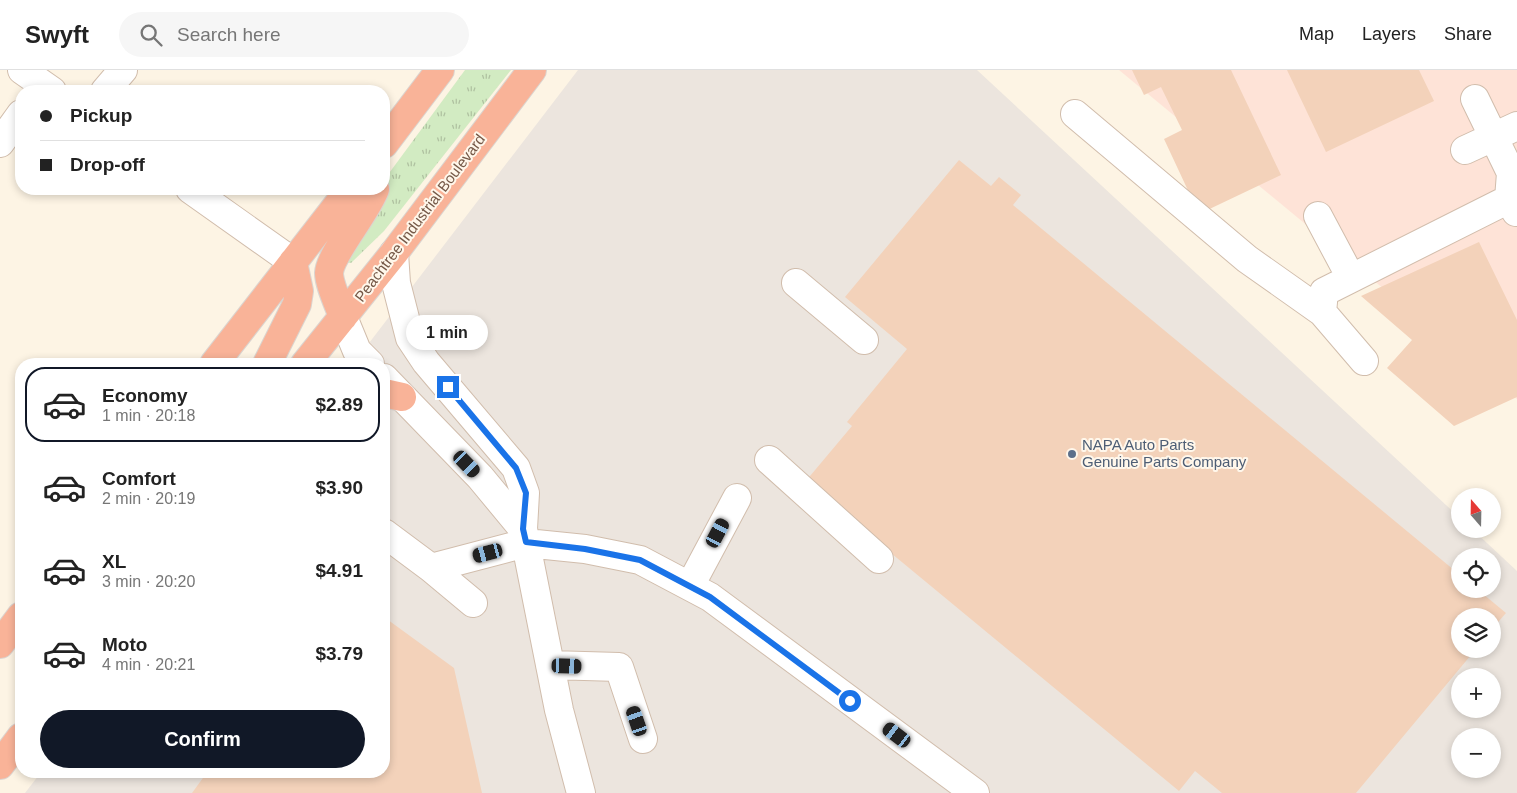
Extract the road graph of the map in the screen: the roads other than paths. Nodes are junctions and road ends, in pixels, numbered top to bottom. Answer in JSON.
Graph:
{"nodes":[{"id":1,"x":123,"y":70,"type":"edge"},
{"id":2,"x":440,"y":70,"type":"edge"},
{"id":3,"x":532,"y":70,"type":"edge"},
{"id":4,"x":110,"y":85,"type":"edge"},
{"id":5,"x":1475,"y":99,"type":"dead end"},
{"id":6,"x":1075,"y":114,"type":"dead end"},
{"id":7,"x":15,"y":122,"type":"edge"},
{"id":8,"x":1506,"y":132,"type":"edge"},
{"id":9,"x":390,"y":136,"type":"edge"},
{"id":10,"x":0,"y":143,"type":"edge"},
{"id":11,"x":1465,"y":150,"type":"dead end"},
{"id":12,"x":198,"y":195,"type":"edge"},
{"id":13,"x":345,"y":195,"type":"edge"},
{"id":14,"x":372,"y":195,"type":"edge"},
{"id":15,"x":1514,"y":202,"type":"edge"},
{"id":16,"x":1318,"y":216,"type":"dead end"},
{"id":17,"x":394,"y":253,"type":"junction"},
{"id":18,"x":293,"y":262,"type":"junction"},
{"id":19,"x":1350,"y":278,"type":"junction"},
{"id":20,"x":796,"y":283,"type":"dead end"},
{"id":21,"x":1322,"y":312,"type":"junction"},
{"id":22,"x":343,"y":317,"type":"junction"},
{"id":23,"x":864,"y":340,"type":"dead end"},
{"id":24,"x":219,"y":358,"type":"edge"},
{"id":25,"x":270,"y":358,"type":"edge"},
{"id":26,"x":310,"y":358,"type":"edge"},
{"id":27,"x":364,"y":358,"type":"edge"},
{"id":28,"x":1364,"y":361,"type":"dead end"},
{"id":29,"x":393,"y":395,"type":"edge"},
{"id":30,"x":770,"y":460,"type":"dead end"},
{"id":31,"x":737,"y":498,"type":"dead end"},
{"id":32,"x":525,"y":536,"type":"junction"},
{"id":33,"x":390,"y":538,"type":"edge"},
{"id":34,"x":879,"y":559,"type":"dead end"},
{"id":35,"x":430,"y":568,"type":"junction"},
{"id":36,"x":690,"y":586,"type":"junction"},
{"id":37,"x":473,"y":603,"type":"dead end"},
{"id":38,"x":15,"y":624,"type":"edge"},
{"id":39,"x":0,"y":644,"type":"edge"},
{"id":40,"x":550,"y":665,"type":"junction"},
{"id":41,"x":643,"y":739,"type":"dead end"},
{"id":42,"x":15,"y":745,"type":"edge"},
{"id":43,"x":0,"y":765,"type":"edge"},
{"id":44,"x":581,"y":793,"type":"edge"},
{"id":45,"x":975,"y":793,"type":"edge"}],
"edges":[{"from":1,"to":4,"type":"street"},
{"from":2,"to":9,"type":"highway"},
{"from":3,"to":17,"type":"highway","name":"Peachtree Industrial Boulevard"},
{"from":5,"to":8,"type":"street"},
{"from":6,"to":21,"type":"street"},
{"from":7,"to":10,"type":"street"},
{"from":8,"to":11,"type":"street"},
{"from":8,"to":15,"type":"street"},
{"from":12,"to":18,"type":"street"},
{"from":13,"to":18,"type":"highway"},
{"from":14,"to":22,"type":"highway"},
{"from":15,"to":19,"type":"street"},
{"from":16,"to":19,"type":"street"},
{"from":17,"to":22,"type":"highway","name":"Peachtree Industrial Boulevard"},
{"from":17,"to":32,"type":"street"},
{"from":18,"to":24,"type":"highway"},
{"from":18,"to":25,"type":"highway"},
{"from":19,"to":21,"type":"street"},
{"from":20,"to":23,"type":"street"},
{"from":21,"to":28,"type":"street"},
{"from":22,"to":26,"type":"highway","name":"Peachtree Industrial Boulevard"},
{"from":22,"to":27,"type":"street"},
{"from":29,"to":32,"type":"street"},
{"from":30,"to":34,"type":"street"},
{"from":31,"to":36,"type":"street"},
{"from":32,"to":35,"type":"street"},
{"from":32,"to":36,"type":"street"},
{"from":32,"to":40,"type":"street"},
{"from":33,"to":35,"type":"street"},
{"from":35,"to":37,"type":"street"},
{"from":36,"to":45,"type":"street"},
{"from":38,"to":39,"type":"highway"},
{"from":40,"to":41,"type":"street"},
{"from":40,"to":44,"type":"street"},
{"from":42,"to":43,"type":"highway"}]}
